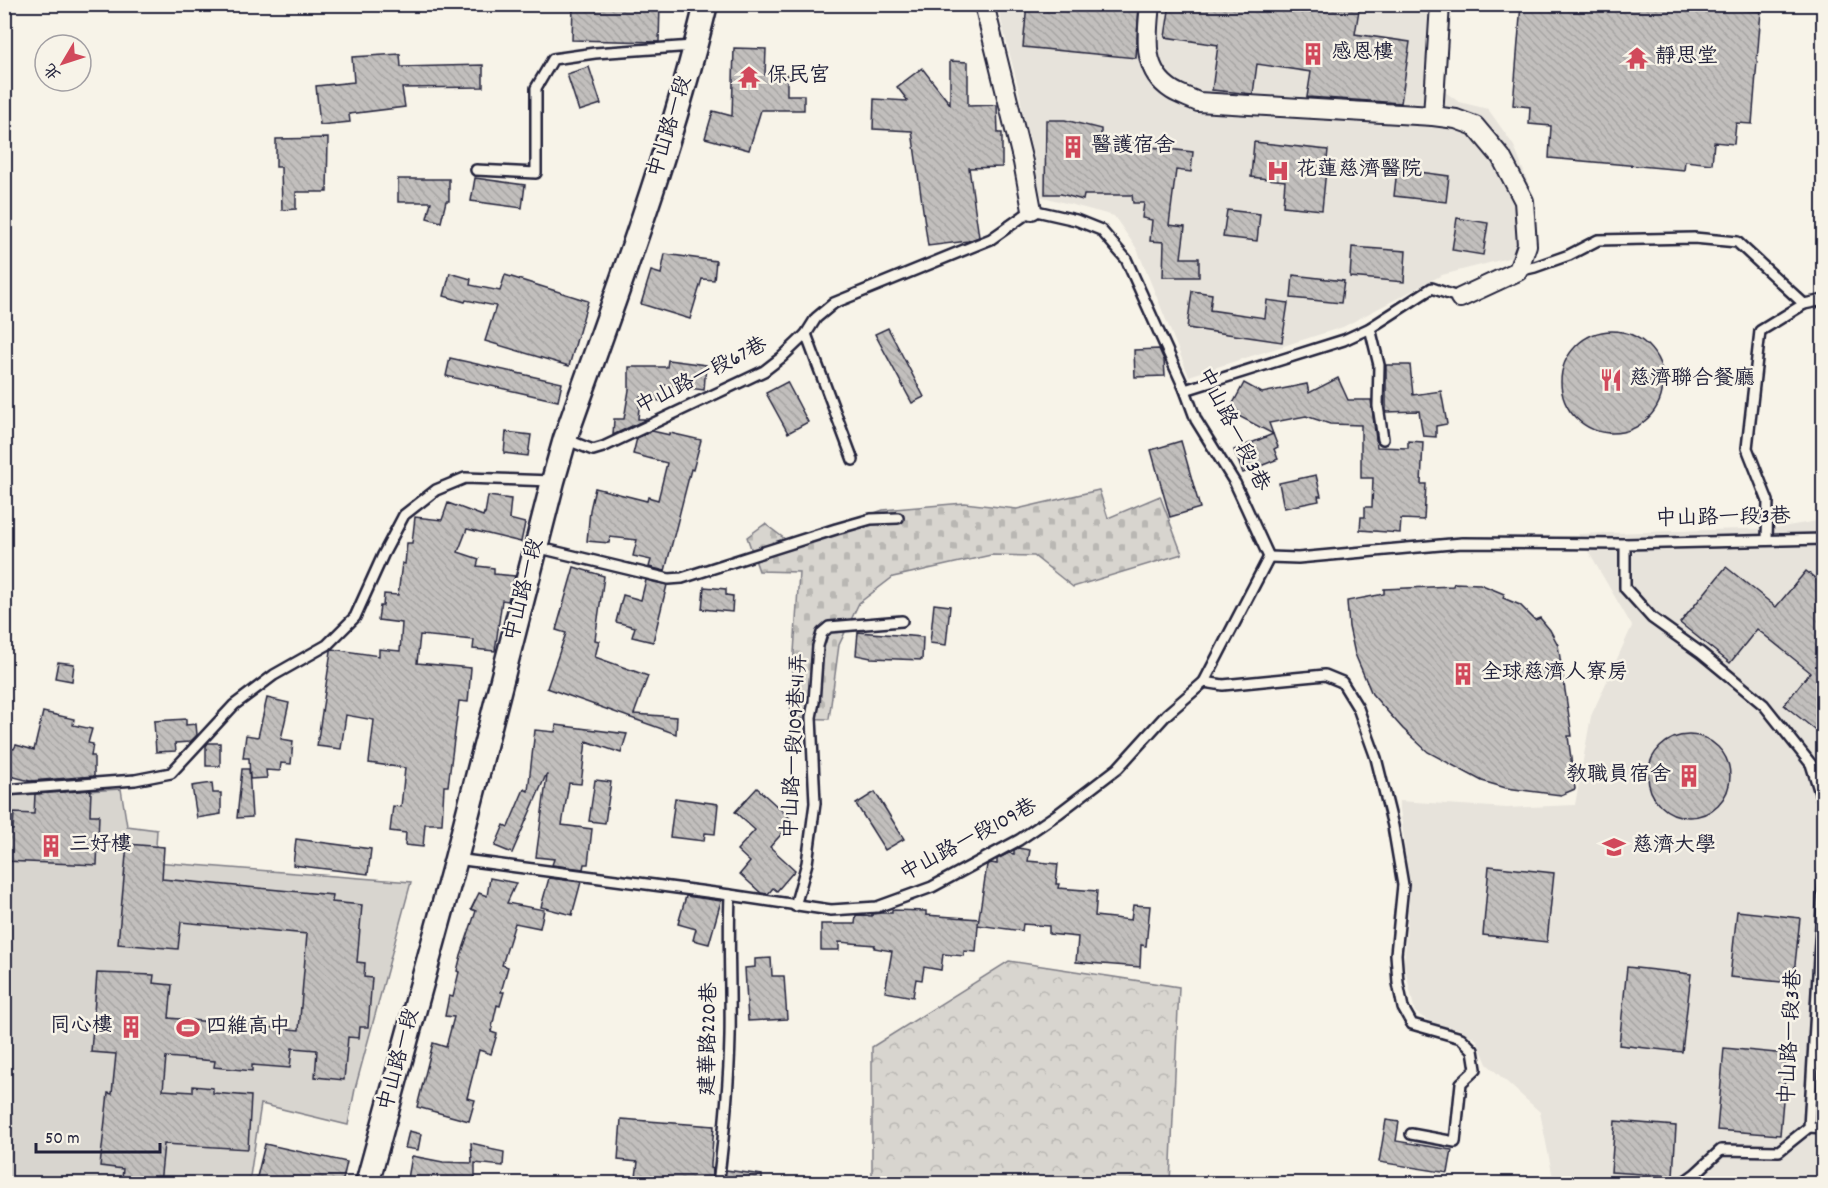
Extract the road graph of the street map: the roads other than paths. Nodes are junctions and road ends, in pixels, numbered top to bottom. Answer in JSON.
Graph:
{"nodes":[{"id":1,"x":706,"y":4,"type":"edge"},
{"id":2,"x":984,"y":4,"type":"edge"},
{"id":3,"x":1150,"y":4,"type":"edge"},
{"id":4,"x":1440,"y":4,"type":"edge"},
{"id":5,"x":696,"y":46,"type":"junction"},
{"id":6,"x":1434,"y":116,"type":"junction"},
{"id":7,"x":476,"y":170,"type":"dead end"},
{"id":8,"x":1032,"y":210,"type":"junction"},
{"id":9,"x":1518,"y":271,"type":"junction"},
{"id":10,"x":1460,"y":298,"type":"joint"},
{"id":11,"x":1824,"y":300,"type":"edge"},
{"id":12,"x":1804,"y":304,"type":"junction"},
{"id":13,"x":1370,"y":328,"type":"junction"},
{"id":14,"x":806,"y":334,"type":"junction"},
{"id":15,"x":1185,"y":390,"type":"junction"},
{"id":16,"x":566,"y":439,"type":"junction"},
{"id":17,"x":1383,"y":439,"type":"dead end"},
{"id":18,"x":853,"y":460,"type":"dead end"},
{"id":19,"x":553,"y":481,"type":"junction"},
{"id":20,"x":898,"y":518,"type":"dead end"},
{"id":21,"x":1767,"y":539,"type":"junction"},
{"id":22,"x":1824,"y":539,"type":"edge"},
{"id":23,"x":1625,"y":544,"type":"junction"},
{"id":24,"x":536,"y":547,"type":"junction"},
{"id":25,"x":1269,"y":557,"type":"junction"},
{"id":26,"x":902,"y":621,"type":"dead end"},
{"id":27,"x":1204,"y":682,"type":"junction"},
{"id":28,"x":4,"y":790,"type":"edge"},
{"id":29,"x":1824,"y":806,"type":"edge"},
{"id":30,"x":456,"y":859,"type":"junction"},
{"id":31,"x":1824,"y":873,"type":"edge"},
{"id":32,"x":730,"y":895,"type":"junction"},
{"id":33,"x":795,"y":906,"type":"junction"},
{"id":34,"x":1809,"y":1127,"type":"junction"},
{"id":35,"x":1824,"y":1128,"type":"edge"},
{"id":36,"x":1411,"y":1134,"type":"dead end"},
{"id":37,"x":367,"y":1184,"type":"edge"},
{"id":38,"x":718,"y":1184,"type":"edge"},
{"id":39,"x":1682,"y":1184,"type":"edge"}],
"edges":[{"from":1,"to":5,"type":"street","name":"中山路一段"},
{"from":2,"to":8,"type":"street"},
{"from":3,"to":6,"type":"street"},
{"from":4,"to":6,"type":"street"},
{"from":5,"to":7,"type":"lane"},
{"from":5,"to":16,"type":"street","name":"中山路一段"},
{"from":6,"to":9,"type":"street"},
{"from":8,"to":14,"type":"lane","name":"中山路一段67巷"},
{"from":8,"to":15,"type":"lane","name":"中山路一段3巷"},
{"from":9,"to":10,"type":"street"},
{"from":9,"to":12,"type":"lane"},
{"from":10,"to":13,"type":"lane"},
{"from":11,"to":12,"type":"lane"},
{"from":12,"to":21,"type":"lane"},
{"from":13,"to":15,"type":"lane"},
{"from":13,"to":17,"type":"lane"},
{"from":14,"to":16,"type":"lane","name":"中山路一段67巷"},
{"from":14,"to":18,"type":"lane"},
{"from":15,"to":25,"type":"lane","name":"中山路一段3巷"},
{"from":16,"to":19,"type":"street","name":"中山路一段"},
{"from":19,"to":24,"type":"street","name":"中山路一段"},
{"from":19,"to":28,"type":"lane"},
{"from":20,"to":24,"type":"lane"},
{"from":21,"to":22,"type":"lane","name":"中山路一段3巷"},
{"from":21,"to":23,"type":"lane","name":"中山路一段3巷"},
{"from":23,"to":25,"type":"lane","name":"中山路一段3巷"},
{"from":23,"to":29,"type":"lane"},
{"from":24,"to":30,"type":"street","name":"中山路一段"},
{"from":25,"to":27,"type":"lane","name":"中山路一段109巷"},
{"from":26,"to":33,"type":"lane","name":"中山路一段109巷41弄"},
{"from":27,"to":33,"type":"lane","name":"中山路一段109巷"},
{"from":27,"to":36,"type":"lane"},
{"from":30,"to":32,"type":"lane","name":"中山路一段109巷"},
{"from":30,"to":37,"type":"street","name":"中山路一段"},
{"from":31,"to":34,"type":"lane","name":"中山路一段3巷"},
{"from":32,"to":33,"type":"lane","name":"中山路一段109巷"},
{"from":32,"to":38,"type":"lane","name":"建華路220巷"},
{"from":34,"to":35,"type":"lane"},
{"from":34,"to":39,"type":"lane","name":"中山路一段3巷"}]}
